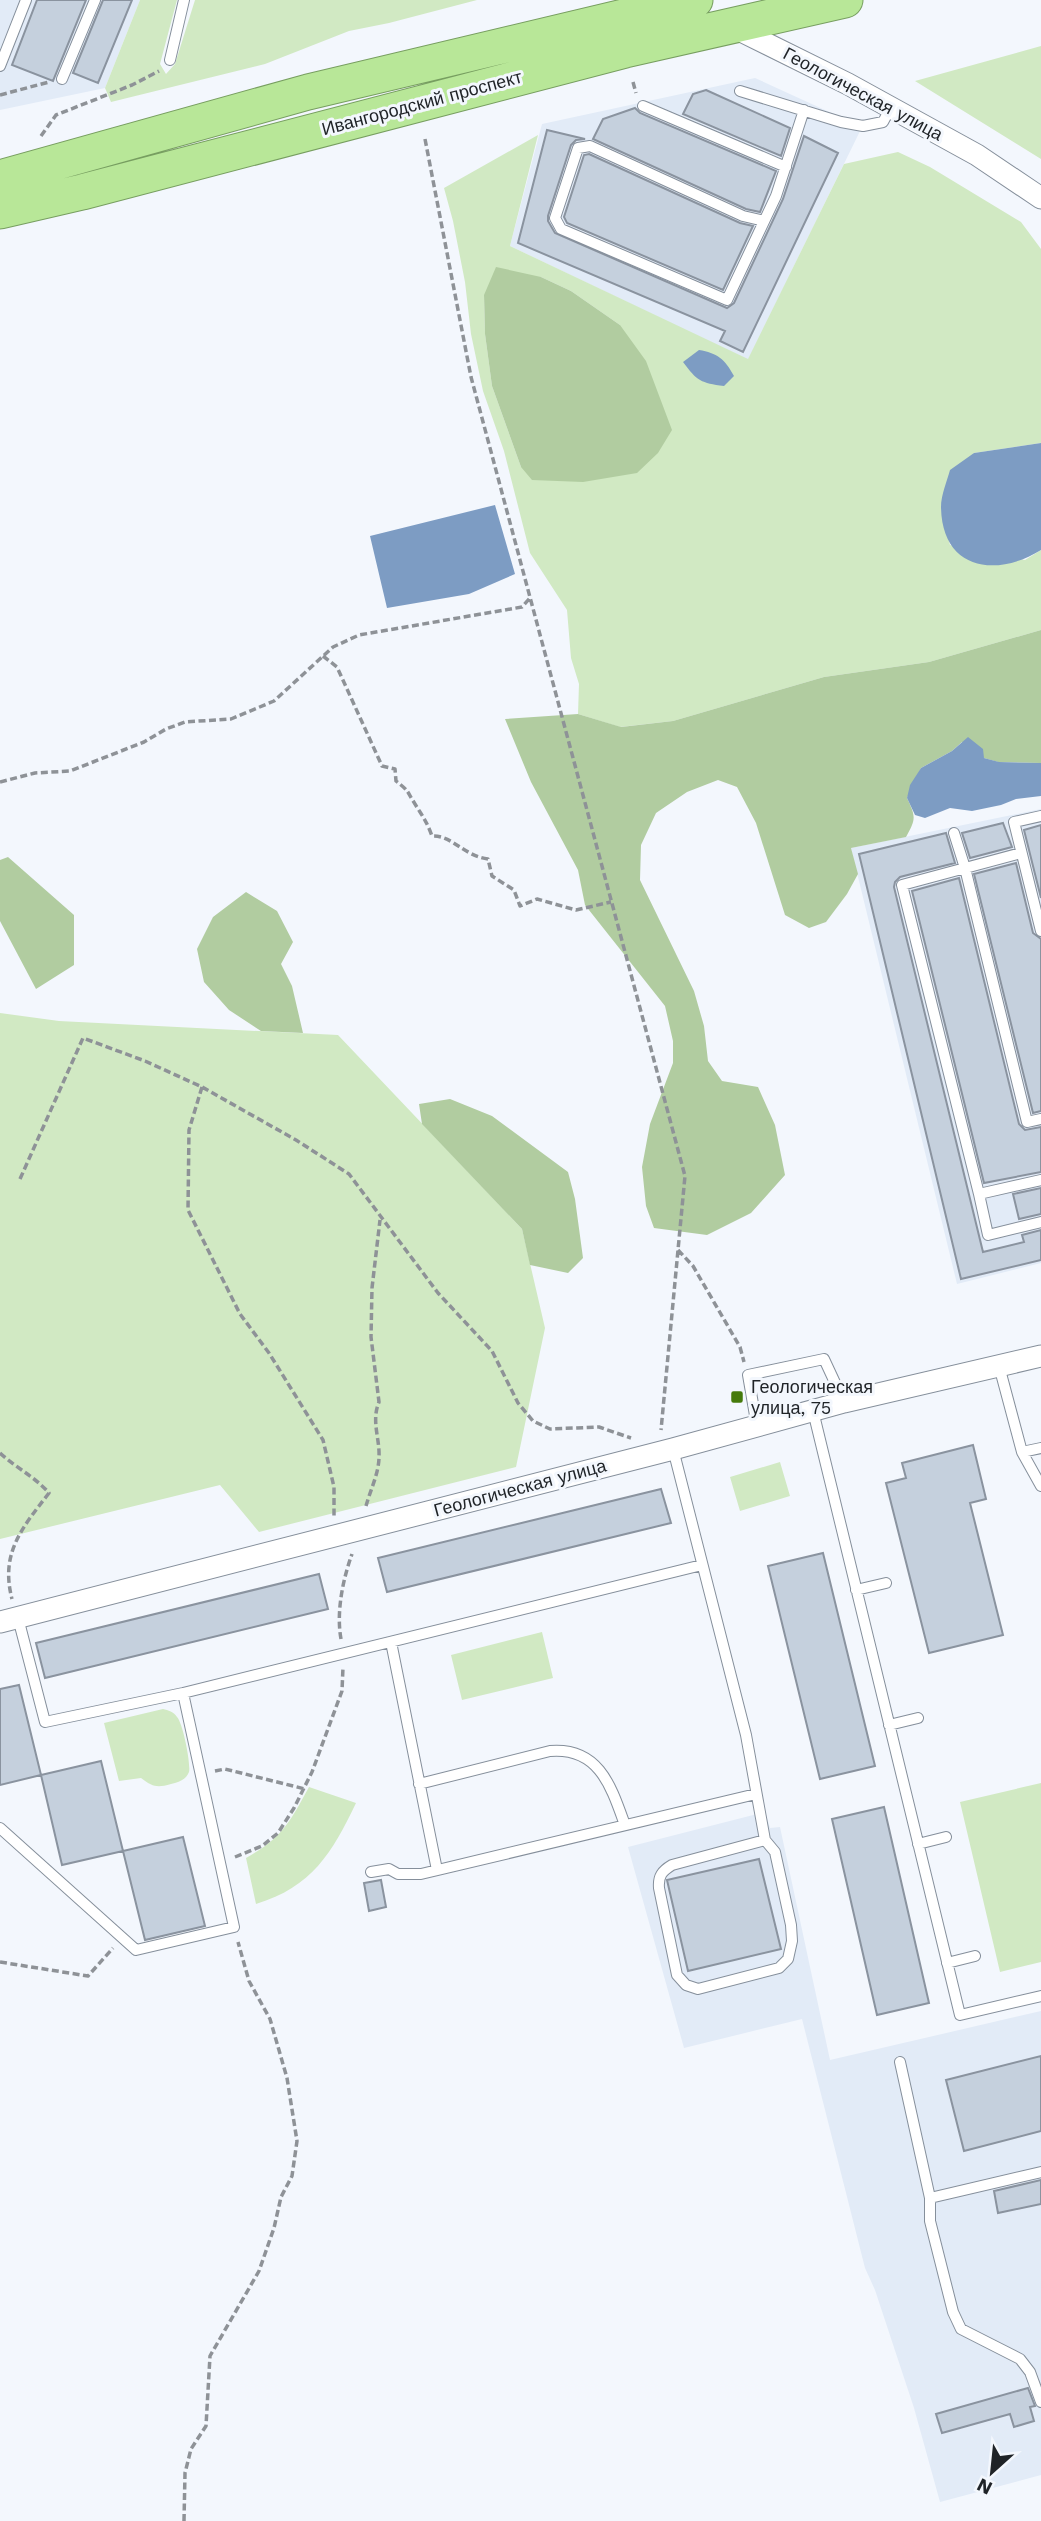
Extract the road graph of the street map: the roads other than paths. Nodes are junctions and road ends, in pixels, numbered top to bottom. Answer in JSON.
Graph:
{"nodes":[{"id":1,"x":26,"y":0,"type":"edge"},
{"id":2,"x":95,"y":0,"type":"edge"},
{"id":3,"x":184,"y":0,"type":"edge"},
{"id":4,"x":579,"y":0,"type":"edge"},
{"id":5,"x":845,"y":0,"type":"edge"},
{"id":6,"x":686,"y":1,"type":"edge"},
{"id":7,"x":730,"y":26,"type":"junction"},
{"id":8,"x":551,"y":34,"type":"junction"},
{"id":9,"x":170,"y":60,"type":"road end"},
{"id":10,"x":0,"y":66,"type":"edge"},
{"id":11,"x":62,"y":79,"type":"road end"},
{"id":12,"x":740,"y":91,"type":"dead end"},
{"id":13,"x":643,"y":106,"type":"dead end"},
{"id":14,"x":891,"y":107,"type":"junction"},
{"id":15,"x":804,"y":110,"type":"junction"},
{"id":16,"x":786,"y":167,"type":"junction"},
{"id":17,"x":0,"y":178,"type":"edge"},
{"id":18,"x":1041,"y":198,"type":"edge"},
{"id":19,"x":0,"y":211,"type":"edge"},
{"id":20,"x":764,"y":220,"type":"junction"},
{"id":21,"x":1041,"y":816,"type":"edge"},
{"id":22,"x":954,"y":833,"type":"dead end"},
{"id":23,"x":1021,"y":853,"type":"junction"},
{"id":24,"x":965,"y":868,"type":"junction"},
{"id":25,"x":1041,"y":931,"type":"edge"},
{"id":26,"x":1041,"y":1119,"type":"edge"},
{"id":27,"x":1041,"y":1180,"type":"edge"},
{"id":28,"x":979,"y":1195,"type":"junction"},
{"id":29,"x":1041,"y":1222,"type":"edge"},
{"id":30,"x":1041,"y":1356,"type":"edge"},
{"id":31,"x":999,"y":1366,"type":"junction"},
{"id":32,"x":844,"y":1402,"type":"junction"},
{"id":33,"x":813,"y":1411,"type":"junction"},
{"id":34,"x":757,"y":1427,"type":"junction"},
{"id":35,"x":1041,"y":1448,"type":"edge"},
{"id":36,"x":666,"y":1450,"type":"junction"},
{"id":37,"x":1022,"y":1452,"type":"junction"},
{"id":38,"x":1041,"y":1486,"type":"edge"},
{"id":39,"x":702,"y":1565,"type":"junction"},
{"id":40,"x":886,"y":1583,"type":"dead end"},
{"id":41,"x":856,"y":1590,"type":"junction"},
{"id":42,"x":9,"y":1620,"type":"edge"},
{"id":43,"x":391,"y":1642,"type":"junction"},
{"id":44,"x":183,"y":1693,"type":"junction"},
{"id":45,"x":918,"y":1718,"type":"dead end"},
{"id":46,"x":889,"y":1725,"type":"junction"},
{"id":47,"x":419,"y":1784,"type":"junction"},
{"id":48,"x":756,"y":1794,"type":"junction"},
{"id":49,"x":625,"y":1825,"type":"junction"},
{"id":50,"x":0,"y":1828,"type":"edge"},
{"id":51,"x":946,"y":1837,"type":"dead end"},
{"id":52,"x":765,"y":1840,"type":"junction"},
{"id":53,"x":918,"y":1844,"type":"junction"},
{"id":54,"x":437,"y":1870,"type":"junction"},
{"id":55,"x":371,"y":1872,"type":"dead end"},
{"id":56,"x":975,"y":1956,"type":"dead end"},
{"id":57,"x":947,"y":1963,"type":"junction"},
{"id":58,"x":1041,"y":1996,"type":"edge"},
{"id":59,"x":900,"y":2062,"type":"dead end"},
{"id":60,"x":1041,"y":2172,"type":"edge"},
{"id":61,"x":930,"y":2197,"type":"junction"},
{"id":62,"x":1041,"y":2402,"type":"edge"}],
"edges":[{"from":1,"to":10,"type":"lane"},
{"from":2,"to":11,"type":"lane"},
{"from":3,"to":9,"type":"lane"},
{"from":4,"to":8,"type":"highway"},
{"from":5,"to":7,"type":"highway","name":"Ивангородский проспект"},
{"from":6,"to":7,"type":"street","name":"Геологическая улица"},
{"from":6,"to":8,"type":"highway","name":"Ивангородский проспект"},
{"from":7,"to":14,"type":"street","name":"Геологическая улица"},
{"from":7,"to":19,"type":"highway","name":"Ивангородский проспект"},
{"from":8,"to":17,"type":"highway","name":"Ивангородский проспект"},
{"from":12,"to":15,"type":"lane"},
{"from":13,"to":16,"type":"lane"},
{"from":14,"to":15,"type":"lane"},
{"from":14,"to":18,"type":"street","name":"Геологическая улица"},
{"from":15,"to":16,"type":"lane"},
{"from":16,"to":20,"type":"lane"},
{"from":20,"to":20,"type":"lane"},
{"from":21,"to":23,"type":"lane"},
{"from":22,"to":24,"type":"lane"},
{"from":23,"to":24,"type":"lane"},
{"from":23,"to":25,"type":"lane"},
{"from":24,"to":26,"type":"lane"},
{"from":24,"to":28,"type":"lane"},
{"from":27,"to":28,"type":"lane"},
{"from":28,"to":29,"type":"lane"},
{"from":30,"to":31,"type":"street","name":"Геологическая улица"},
{"from":31,"to":32,"type":"street","name":"Геологическая улица"},
{"from":31,"to":37,"type":"lane"},
{"from":32,"to":33,"type":"street","name":"Геологическая улица"},
{"from":32,"to":34,"type":"lane"},
{"from":33,"to":34,"type":"street","name":"Геологическая улица"},
{"from":33,"to":41,"type":"lane"},
{"from":34,"to":36,"type":"street","name":"Геологическая улица"},
{"from":35,"to":37,"type":"lane"},
{"from":36,"to":39,"type":"lane"},
{"from":36,"to":42,"type":"street","name":"Геологическая улица"},
{"from":37,"to":38,"type":"lane"},
{"from":39,"to":43,"type":"lane"},
{"from":39,"to":48,"type":"lane"},
{"from":40,"to":41,"type":"lane"},
{"from":41,"to":46,"type":"lane"},
{"from":42,"to":44,"type":"lane"},
{"from":43,"to":44,"type":"lane"},
{"from":43,"to":47,"type":"lane"},
{"from":44,"to":50,"type":"lane"},
{"from":45,"to":46,"type":"lane"},
{"from":46,"to":53,"type":"lane"},
{"from":47,"to":49,"type":"lane"},
{"from":47,"to":54,"type":"lane"},
{"from":48,"to":49,"type":"lane"},
{"from":48,"to":52,"type":"lane"},
{"from":49,"to":54,"type":"lane"},
{"from":51,"to":53,"type":"lane"},
{"from":52,"to":52,"type":"lane"},
{"from":53,"to":57,"type":"lane"},
{"from":54,"to":55,"type":"lane"},
{"from":56,"to":57,"type":"lane"},
{"from":57,"to":58,"type":"lane"},
{"from":59,"to":61,"type":"lane"},
{"from":60,"to":61,"type":"lane"},
{"from":61,"to":62,"type":"lane"}]}
